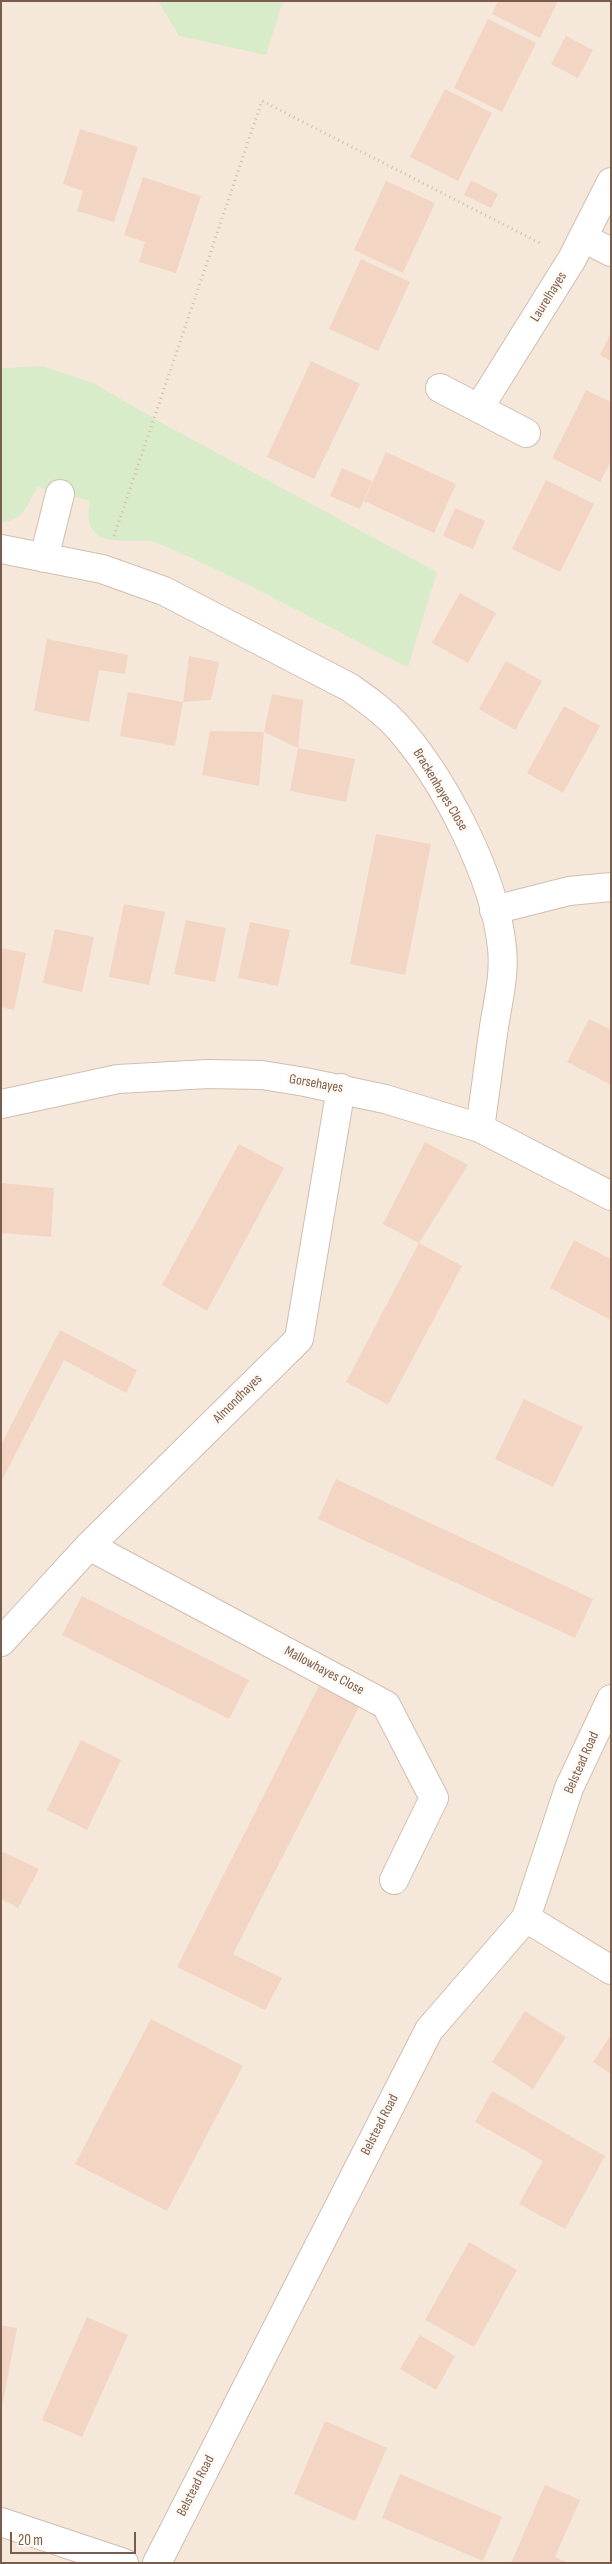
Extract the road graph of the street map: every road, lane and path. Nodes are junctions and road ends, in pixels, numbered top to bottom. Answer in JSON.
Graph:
{"nodes":[{"id":1,"x":611,"y":182,"type":"edge"},
{"id":2,"x":577,"y":249,"type":"junction"},
{"id":3,"x":611,"y":252,"type":"edge"},
{"id":4,"x":440,"y":388,"type":"dead end"},
{"id":5,"x":479,"y":408,"type":"junction"},
{"id":6,"x":526,"y":433,"type":"dead end"},
{"id":7,"x":60,"y":494,"type":"dead end"},
{"id":8,"x":1,"y":549,"type":"edge"},
{"id":9,"x":44,"y":558,"type":"junction"},
{"id":10,"x":102,"y":569,"type":"junction"},
{"id":11,"x":611,"y":886,"type":"edge"},
{"id":12,"x":494,"y":910,"type":"junction"},
{"id":13,"x":341,"y":1088,"type":"junction"},
{"id":14,"x":1,"y":1104,"type":"edge"},
{"id":15,"x":480,"y":1128,"type":"junction"},
{"id":16,"x":611,"y":1196,"type":"edge"},
{"id":17,"x":89,"y":1546,"type":"junction"},
{"id":18,"x":1,"y":1642,"type":"edge"},
{"id":19,"x":611,"y":1699,"type":"edge"},
{"id":20,"x":394,"y":1880,"type":"dead end"},
{"id":21,"x":526,"y":1918,"type":"junction"},
{"id":22,"x":611,"y":1970,"type":"edge"},
{"id":23,"x":1,"y":2522,"type":"edge"},
{"id":24,"x":124,"y":2563,"type":"edge"},
{"id":25,"x":157,"y":2563,"type":"edge"}],
"edges":[{"from":1,"to":2,"type":"street","name":"Laurelhayes"},
{"from":2,"to":3,"type":"street"},
{"from":2,"to":5,"type":"street","name":"Laurelhayes"},
{"from":2,"to":10,"type":"path"},
{"from":4,"to":5,"type":"street"},
{"from":5,"to":6,"type":"street"},
{"from":7,"to":9,"type":"street"},
{"from":8,"to":9,"type":"street","name":"Brackenhayes Close"},
{"from":9,"to":10,"type":"street","name":"Brackenhayes Close"},
{"from":10,"to":12,"type":"street","name":"Brackenhayes Close"},
{"from":11,"to":12,"type":"street"},
{"from":12,"to":15,"type":"street","name":"Brackenhayes Close"},
{"from":13,"to":14,"type":"street","name":"Gorsehayes"},
{"from":13,"to":15,"type":"street","name":"Gorsehayes"},
{"from":13,"to":17,"type":"street","name":"Almondhayes"},
{"from":15,"to":16,"type":"street","name":"Gorsehayes"},
{"from":17,"to":18,"type":"street","name":"Almondhayes"},
{"from":17,"to":20,"type":"street","name":"Mallowhayes Close"},
{"from":19,"to":21,"type":"street","name":"Belstead Road"},
{"from":21,"to":22,"type":"street"},
{"from":21,"to":25,"type":"street","name":"Belstead Road"},
{"from":23,"to":24,"type":"street"}]}
